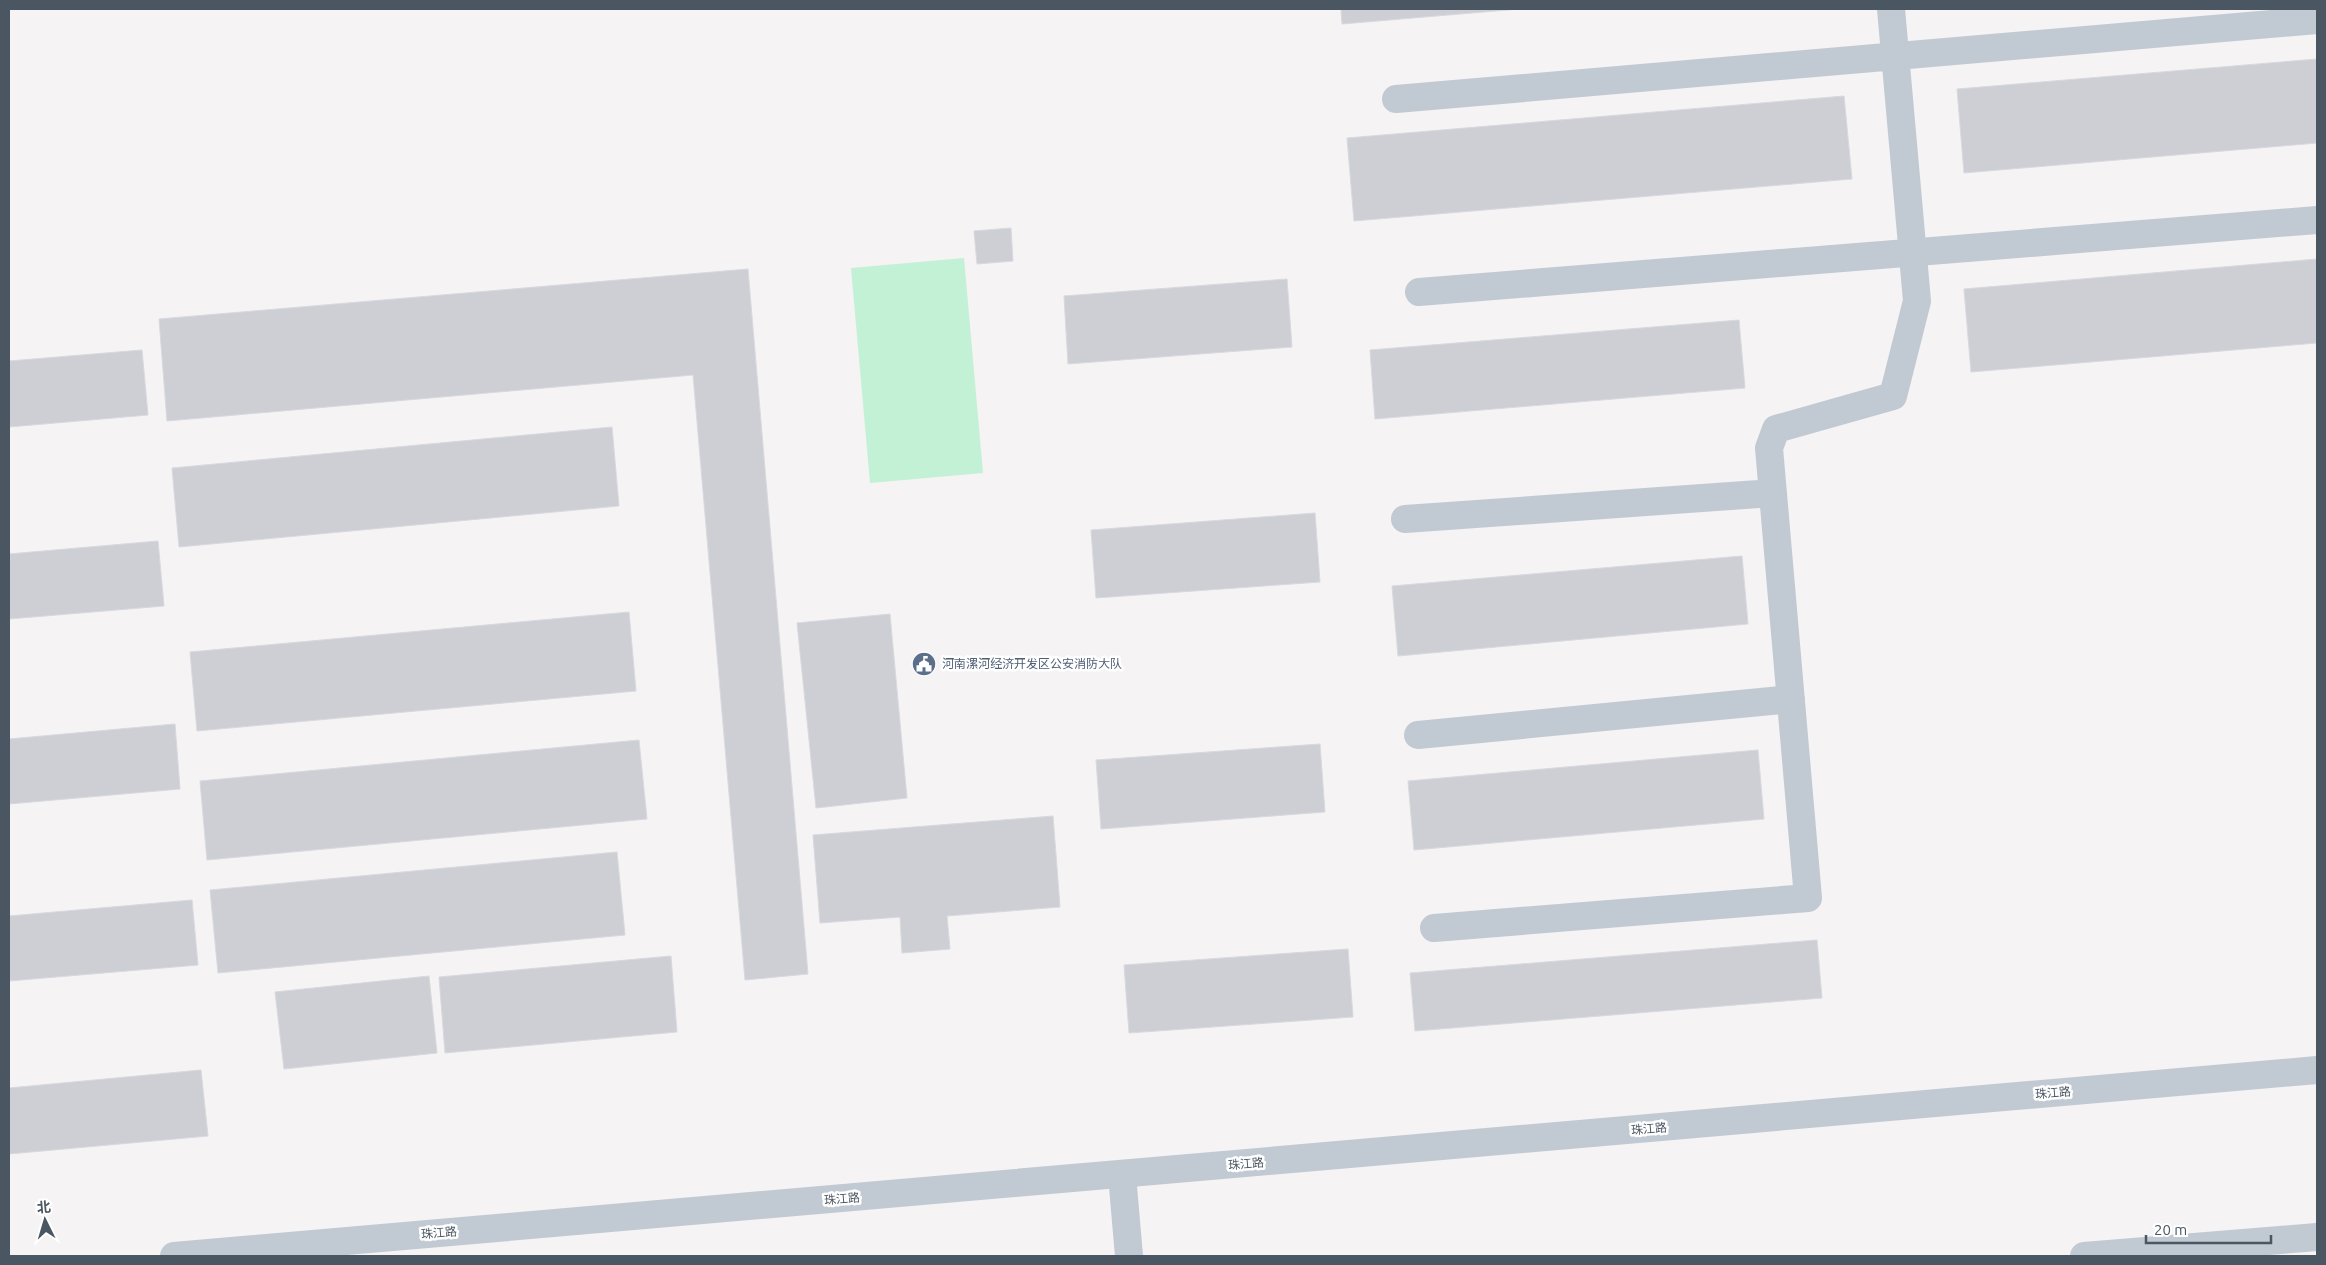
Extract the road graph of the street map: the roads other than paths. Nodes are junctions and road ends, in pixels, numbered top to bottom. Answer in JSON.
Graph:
{"nodes":[{"id":1,"x":1890,"y":9,"type":"edge"},
{"id":2,"x":2317,"y":20,"type":"edge"},
{"id":3,"x":1895,"y":56,"type":"junction"},
{"id":4,"x":1396,"y":99,"type":"dead end"},
{"id":5,"x":2317,"y":220,"type":"edge"},
{"id":6,"x":1912,"y":253,"type":"junction"},
{"id":7,"x":1418,"y":292,"type":"dead end"},
{"id":8,"x":1772,"y":493,"type":"junction"},
{"id":9,"x":1405,"y":519,"type":"dead end"},
{"id":10,"x":1791,"y":699,"type":"junction"},
{"id":11,"x":1418,"y":735,"type":"dead end"},
{"id":12,"x":1434,"y":928,"type":"dead end"},
{"id":13,"x":2317,"y":1070,"type":"edge"},
{"id":14,"x":1122,"y":1175,"type":"junction"},
{"id":15,"x":2317,"y":1237,"type":"edge"},
{"id":16,"x":174,"y":1256,"type":"edge"},
{"id":17,"x":1129,"y":1256,"type":"edge"},
{"id":18,"x":2084,"y":1256,"type":"edge"}],
"edges":[{"from":1,"to":3,"type":"street"},
{"from":2,"to":3,"type":"street"},
{"from":3,"to":4,"type":"street"},
{"from":3,"to":6,"type":"street"},
{"from":5,"to":6,"type":"street"},
{"from":6,"to":7,"type":"street"},
{"from":6,"to":8,"type":"street"},
{"from":8,"to":9,"type":"street"},
{"from":8,"to":10,"type":"street"},
{"from":10,"to":11,"type":"street"},
{"from":10,"to":12,"type":"street"},
{"from":13,"to":14,"type":"street","name":"珠江路"},
{"from":14,"to":16,"type":"street","name":"珠江路"},
{"from":14,"to":17,"type":"street"},
{"from":15,"to":18,"type":"street"}]}
